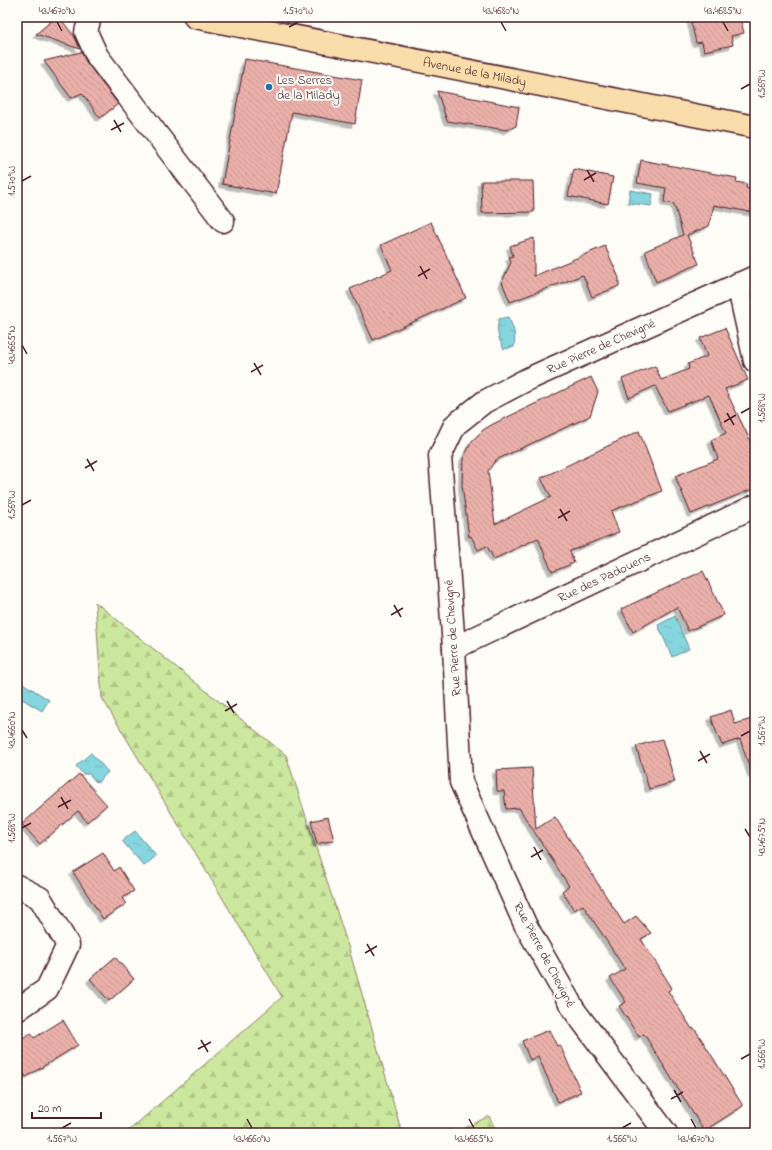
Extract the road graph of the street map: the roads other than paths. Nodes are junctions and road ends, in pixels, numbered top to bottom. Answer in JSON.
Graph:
{"nodes":[{"id":1,"x":90,"y":17,"type":"edge"},
{"id":2,"x":195,"y":17,"type":"edge"},
{"id":3,"x":755,"y":127,"type":"edge"},
{"id":4,"x":224,"y":221,"type":"dead end"},
{"id":5,"x":747,"y":281,"type":"edge"},
{"id":6,"x":755,"y":361,"type":"edge"},
{"id":7,"x":755,"y":506,"type":"edge"},
{"id":8,"x":454,"y":648,"type":"junction"},
{"id":9,"x":17,"y":886,"type":"edge"},
{"id":10,"x":17,"y":1010,"type":"edge"},
{"id":11,"x":666,"y":1133,"type":"edge"}],
"edges":[{"from":1,"to":4,"type":"street"},
{"from":2,"to":3,"type":"main road","name":"Avenue de la Milady"},
{"from":5,"to":6,"type":"street"},
{"from":5,"to":8,"type":"street","name":"Rue Pierre de Chevigné"},
{"from":7,"to":8,"type":"street","name":"Rue des Padouens"},
{"from":8,"to":11,"type":"street","name":"Rue Pierre de Chevigné"},
{"from":9,"to":10,"type":"street"}]}
